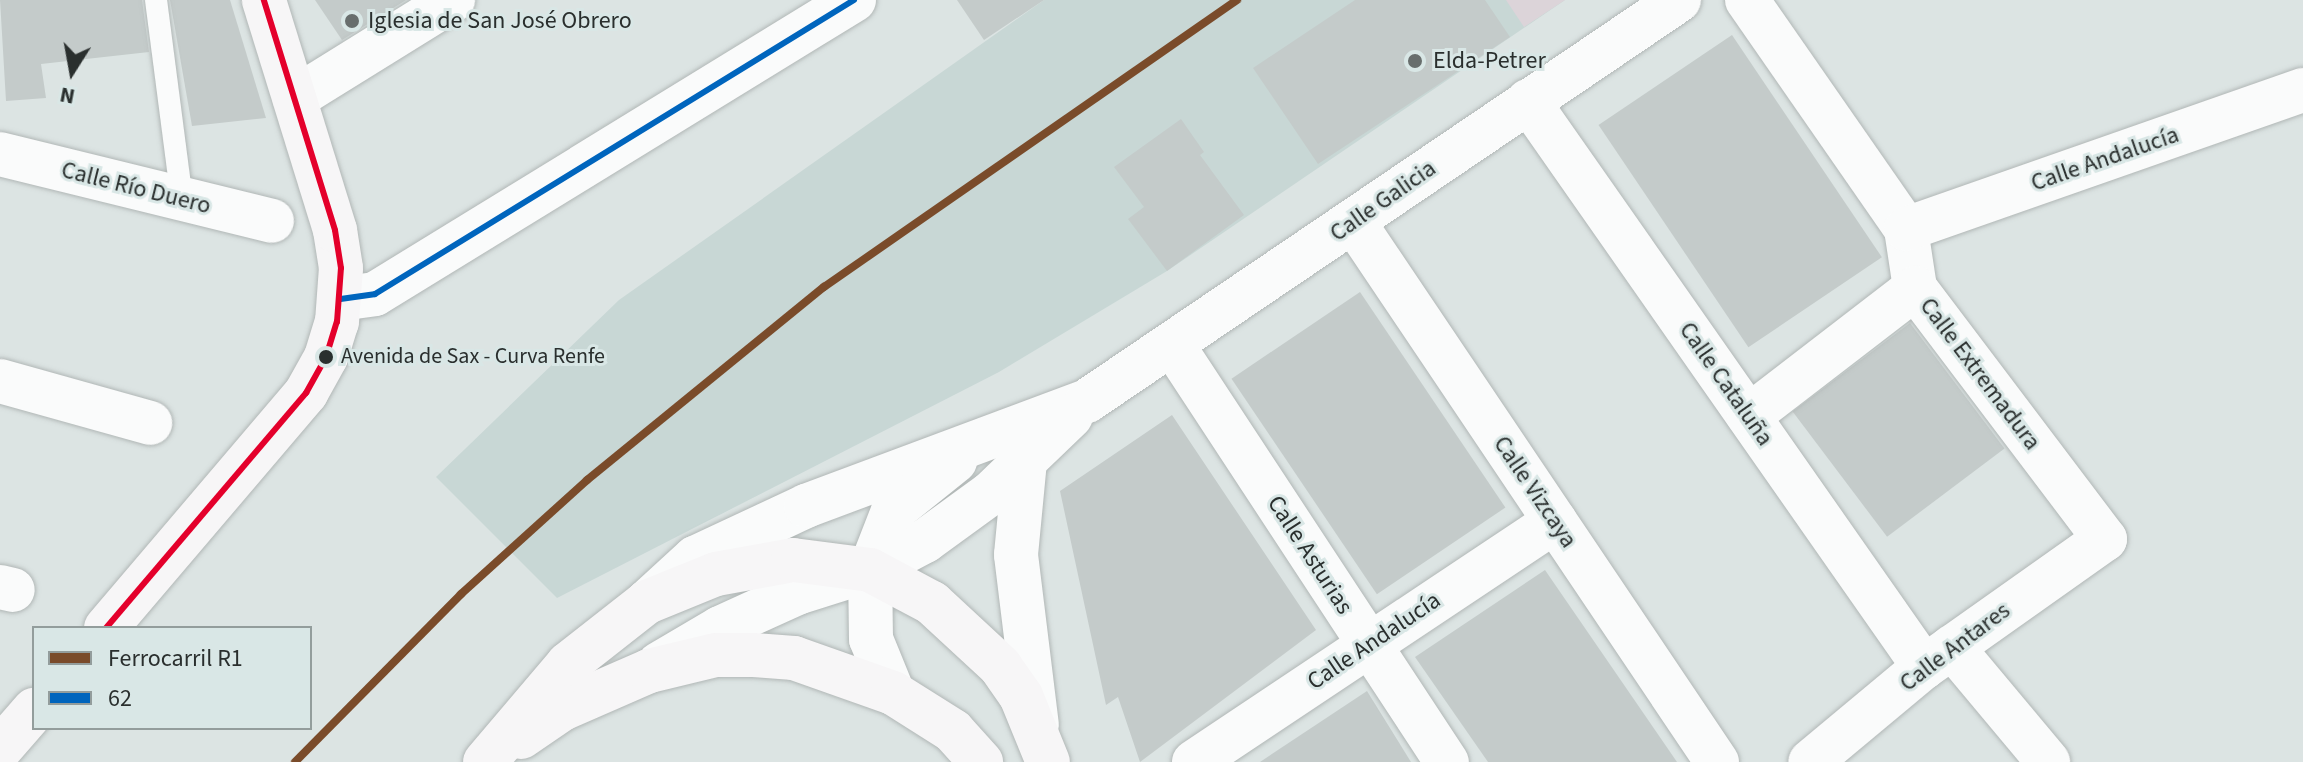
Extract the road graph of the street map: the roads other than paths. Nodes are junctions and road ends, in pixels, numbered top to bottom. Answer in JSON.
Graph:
{"nodes":[{"id":1,"x":156,"y":0,"type":"edge"},
{"id":2,"x":264,"y":0,"type":"edge"},
{"id":3,"x":453,"y":0,"type":"edge"},
{"id":4,"x":854,"y":0,"type":"edge"},
{"id":5,"x":1679,"y":0,"type":"edge"},
{"id":6,"x":1747,"y":0,"type":"edge"},
{"id":7,"x":2303,"y":90,"type":"edge"},
{"id":8,"x":295,"y":98,"type":"junction"},
{"id":9,"x":1528,"y":101,"type":"junction"},
{"id":10,"x":0,"y":154,"type":"edge"},
{"id":11,"x":182,"y":200,"type":"junction"},
{"id":12,"x":272,"y":221,"type":"dead end"},
{"id":13,"x":1353,"y":221,"type":"junction"},
{"id":14,"x":1906,"y":229,"type":"junction"},
{"id":15,"x":1915,"y":288,"type":"junction"},
{"id":16,"x":340,"y":299,"type":"junction"},
{"id":17,"x":1174,"y":347,"type":"junction"},
{"id":18,"x":0,"y":381,"type":"edge"},
{"id":19,"x":1749,"y":416,"type":"junction"},
{"id":20,"x":150,"y":423,"type":"dead end"},
{"id":21,"x":1014,"y":448,"type":"junction"},
{"id":22,"x":1555,"y":521,"type":"junction"},
{"id":23,"x":2105,"y":539,"type":"joint"},
{"id":24,"x":870,"y":570,"type":"junction"},
{"id":25,"x":647,"y":602,"type":"junction"},
{"id":26,"x":108,"y":626,"type":"edge"},
{"id":27,"x":1369,"y":645,"type":"junction"},
{"id":28,"x":1938,"y":657,"type":"junction"},
{"id":29,"x":649,"y":671,"type":"junction"},
{"id":30,"x":893,"y":693,"type":"junction"},
{"id":31,"x":32,"y":712,"type":"edge"},
{"id":32,"x":1043,"y":744,"type":"edge"},
{"id":33,"x":0,"y":749,"type":"edge"},
{"id":34,"x":486,"y":762,"type":"edge"},
{"id":35,"x":981,"y":762,"type":"edge"},
{"id":36,"x":1194,"y":762,"type":"edge"},
{"id":37,"x":1447,"y":762,"type":"edge"},
{"id":38,"x":1717,"y":762,"type":"edge"},
{"id":39,"x":1810,"y":762,"type":"edge"},
{"id":40,"x":2048,"y":762,"type":"edge"}],
"edges":[{"from":1,"to":11,"type":"lane"},
{"from":2,"to":8,"type":"street"},
{"from":3,"to":8,"type":"street"},
{"from":4,"to":16,"type":"street"},
{"from":5,"to":9,"type":"street","name":"Calle Galicia"},
{"from":6,"to":14,"type":"street","name":"Calle Extremadura"},
{"from":7,"to":14,"type":"street","name":"Calle Andalucía"},
{"from":8,"to":16,"type":"street"},
{"from":9,"to":13,"type":"street","name":"Calle Galicia"},
{"from":9,"to":19,"type":"street","name":"Calle Cataluña"},
{"from":10,"to":11,"type":"street","name":"Calle Río Duero"},
{"from":11,"to":12,"type":"street","name":"Calle Río Duero"},
{"from":13,"to":17,"type":"street","name":"Calle Galicia"},
{"from":13,"to":22,"type":"street","name":"Calle Vizcaya"},
{"from":14,"to":15,"type":"street","name":"Calle Extremadura"},
{"from":15,"to":19,"type":"street"},
{"from":15,"to":23,"type":"street","name":"Calle Extremadura"},
{"from":16,"to":26,"type":"street"},
{"from":17,"to":21,"type":"street","name":"Calle Galicia"},
{"from":17,"to":27,"type":"street","name":"Calle Asturias"},
{"from":18,"to":20,"type":"street"},
{"from":19,"to":28,"type":"street","name":"Calle Cataluña"},
{"from":21,"to":24,"type":"street"},
{"from":21,"to":25,"type":"street"},
{"from":21,"to":32,"type":"street"},
{"from":22,"to":27,"type":"street","name":"Calle Andalucía"},
{"from":22,"to":38,"type":"street","name":"Calle Vizcaya"},
{"from":23,"to":28,"type":"street","name":"Calle Antares"},
{"from":24,"to":25,"type":"street"},
{"from":24,"to":29,"type":"street"},
{"from":24,"to":30,"type":"street"},
{"from":24,"to":32,"type":"street"},
{"from":25,"to":34,"type":"street"},
{"from":27,"to":36,"type":"street","name":"Calle Andalucía"},
{"from":27,"to":37,"type":"street","name":"Calle Asturias"},
{"from":28,"to":39,"type":"street","name":"Calle Antares"},
{"from":28,"to":40,"type":"street","name":"Calle Cataluña"},
{"from":29,"to":30,"type":"street"},
{"from":29,"to":34,"type":"street"},
{"from":30,"to":35,"type":"street"},
{"from":31,"to":33,"type":"street"}]}
